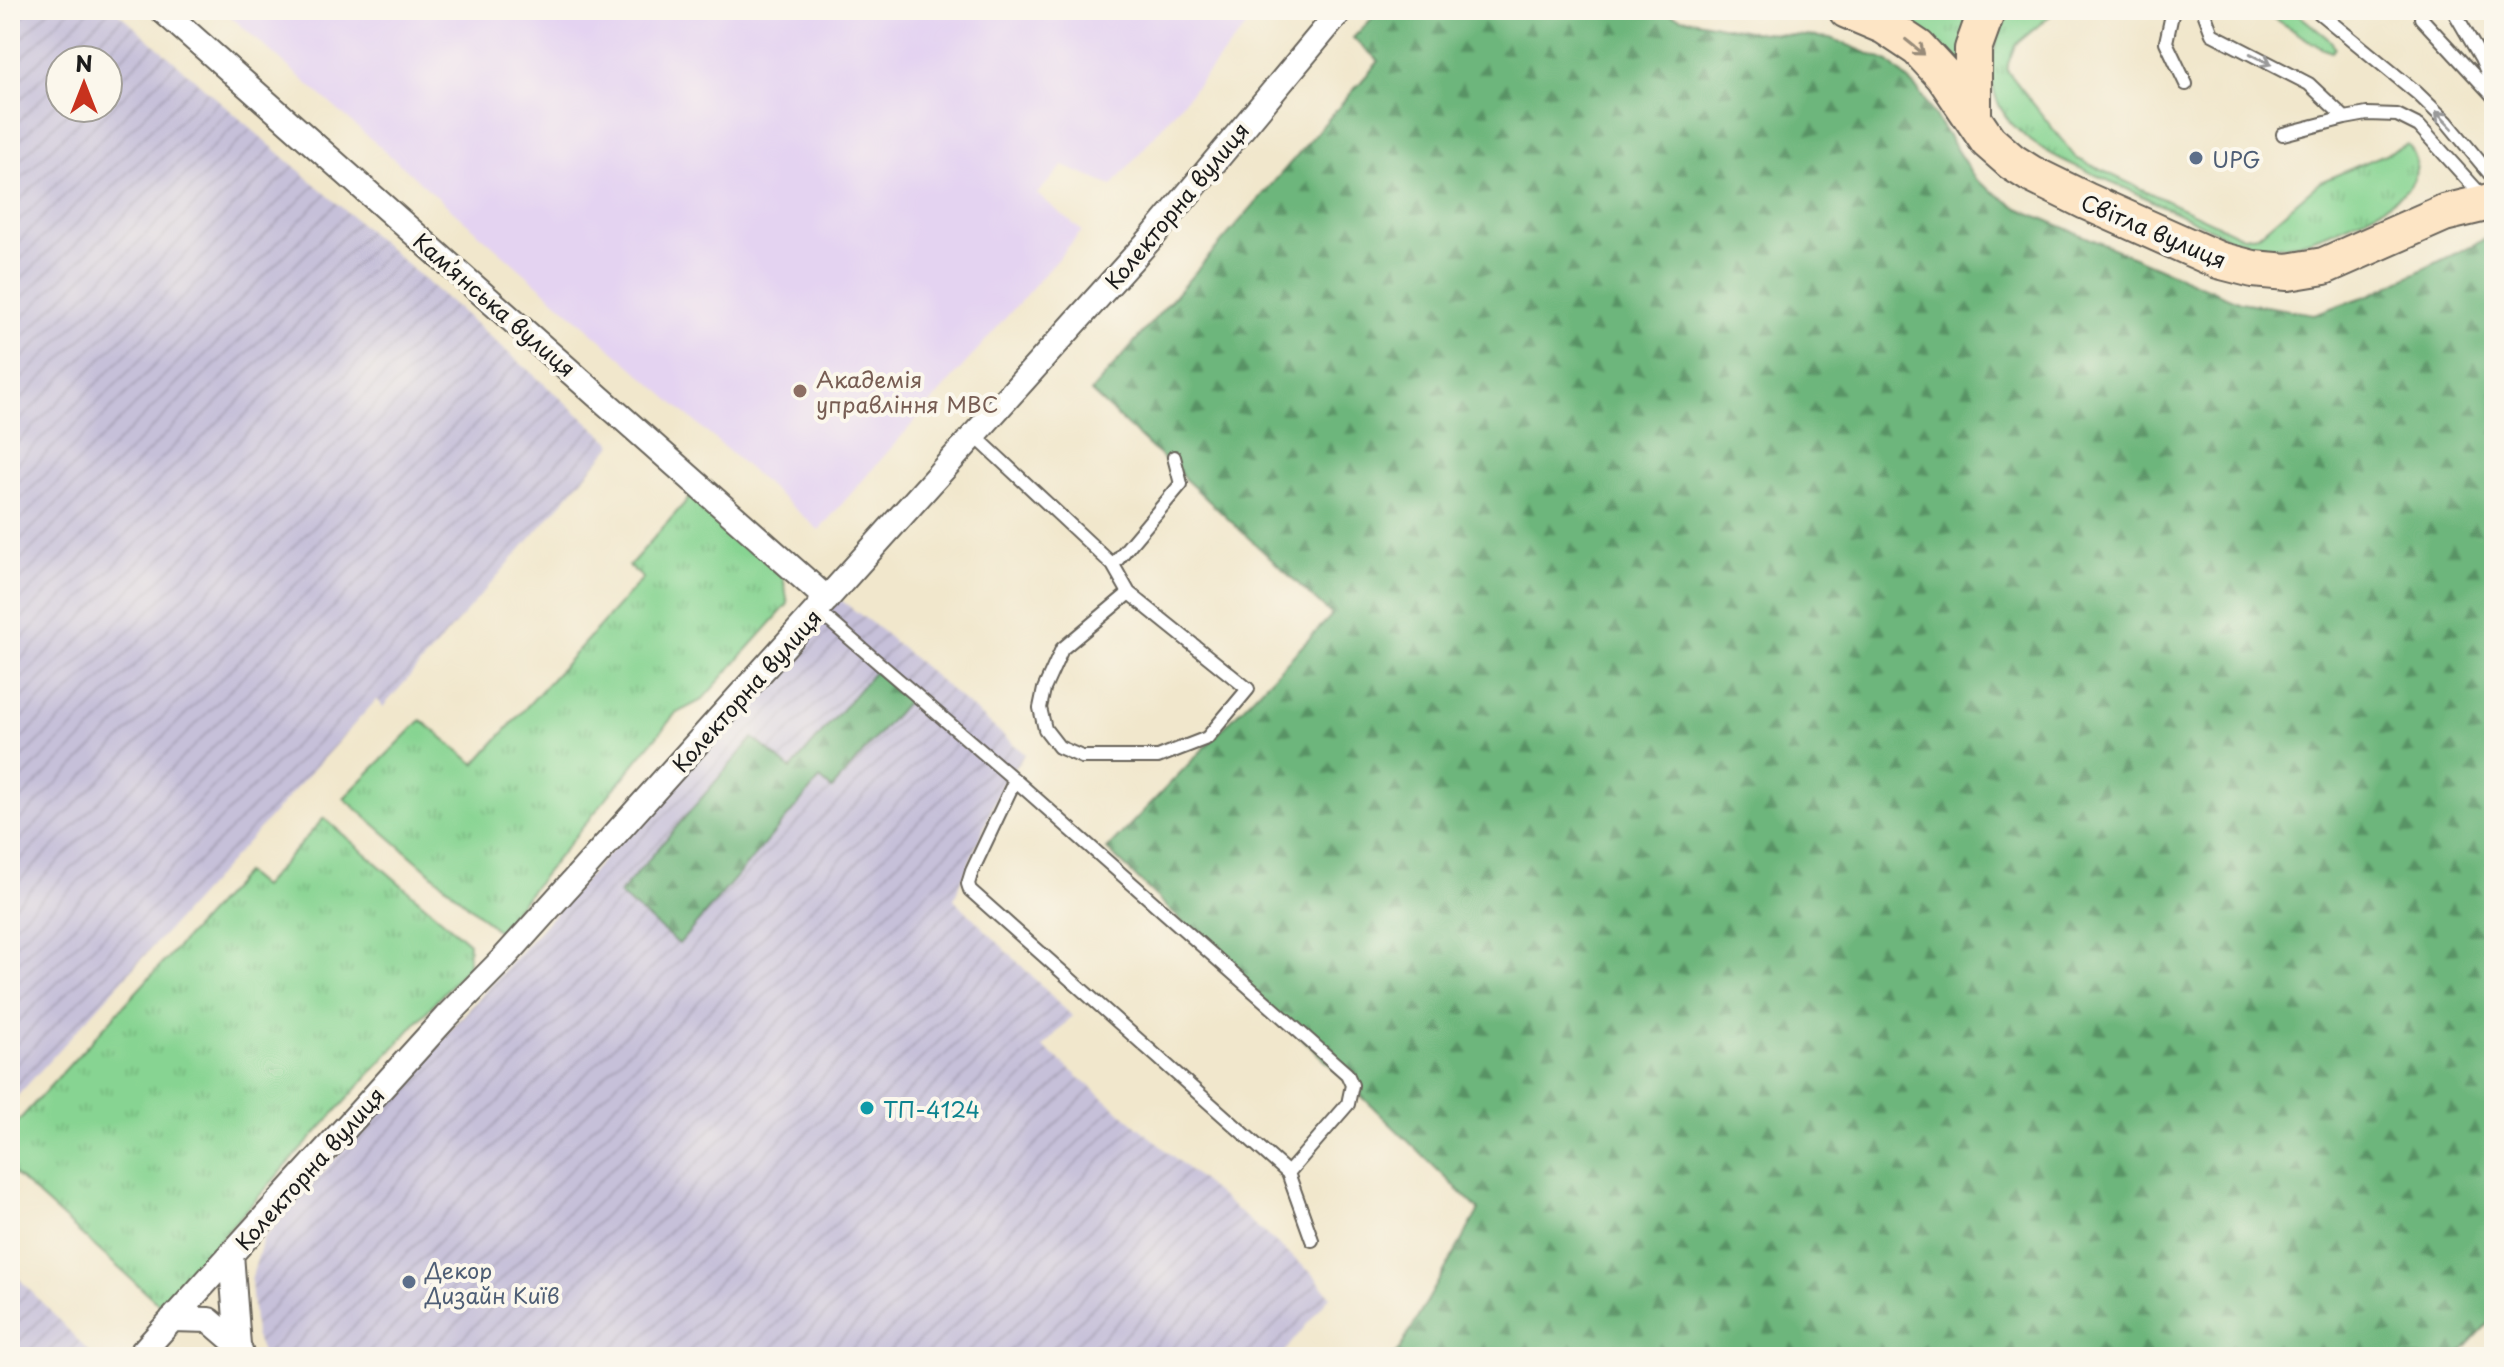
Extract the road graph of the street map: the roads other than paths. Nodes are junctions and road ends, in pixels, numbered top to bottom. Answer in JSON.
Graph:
{"nodes":[{"id":1,"x":162,"y":10,"type":"edge"},
{"id":2,"x":1341,"y":10,"type":"edge"},
{"id":3,"x":1847,"y":10,"type":"edge"},
{"id":4,"x":1987,"y":10,"type":"edge"},
{"id":5,"x":2173,"y":10,"type":"edge"},
{"id":6,"x":2203,"y":10,"type":"edge"},
{"id":7,"x":2316,"y":10,"type":"edge"},
{"id":8,"x":2453,"y":10,"type":"edge"},
{"id":9,"x":2421,"y":18,"type":"dead end"},
{"id":10,"x":2186,"y":84,"type":"dead end"},
{"id":11,"x":2494,"y":89,"type":"edge"},
{"id":12,"x":2494,"y":97,"type":"edge"},
{"id":13,"x":1973,"y":117,"type":"junction"},
{"id":14,"x":2345,"y":118,"type":"junction"},
{"id":15,"x":2283,"y":134,"type":"dead end"},
{"id":16,"x":2492,"y":194,"type":"edge"},
{"id":17,"x":974,"y":435,"type":"junction"},
{"id":18,"x":1174,"y":457,"type":"dead end"},
{"id":19,"x":1113,"y":565,"type":"junction"},
{"id":20,"x":1129,"y":593,"type":"junction"},
{"id":21,"x":822,"y":605,"type":"junction"},
{"id":22,"x":1015,"y":780,"type":"junction"},
{"id":23,"x":1288,"y":1173,"type":"junction"},
{"id":24,"x":1312,"y":1240,"type":"dead end"},
{"id":25,"x":231,"y":1254,"type":"junction"},
{"id":26,"x":172,"y":1319,"type":"junction"},
{"id":27,"x":240,"y":1351,"type":"edge"},
{"id":28,"x":144,"y":1354,"type":"edge"}],
"edges":[{"from":1,"to":21,"type":"street","name":"Камʼянська вулиця"},
{"from":2,"to":17,"type":"street","name":"Колекторна вулиця"},
{"from":3,"to":13,"type":"main road","name":"Світла вулиця","one_way":true},
{"from":4,"to":13,"type":"main road"},
{"from":5,"to":10,"type":"lane"},
{"from":6,"to":14,"type":"lane","one_way":true},
{"from":16,"to":7,"type":"lane","one_way":true},
{"from":8,"to":11,"type":"lane"},
{"from":9,"to":12,"type":"lane"},
{"from":13,"to":16,"type":"main road","name":"Світла вулиця"},
{"from":14,"to":15,"type":"lane"},
{"from":14,"to":16,"type":"lane"},
{"from":17,"to":19,"type":"lane"},
{"from":17,"to":21,"type":"street","name":"Колекторна вулиця"},
{"from":18,"to":19,"type":"lane"},
{"from":19,"to":20,"type":"lane"},
{"from":20,"to":20,"type":"lane"},
{"from":21,"to":22,"type":"lane"},
{"from":21,"to":25,"type":"street","name":"Колекторна вулиця"},
{"from":22,"to":23,"type":"lane"},
{"from":22,"to":23,"type":"lane"},
{"from":23,"to":24,"type":"lane"},
{"from":25,"to":26,"type":"street","name":"Колекторна вулиця"},
{"from":25,"to":27,"type":"street"},
{"from":26,"to":27,"type":"street"},
{"from":26,"to":28,"type":"street","name":"Колекторна вулиця"}]}
